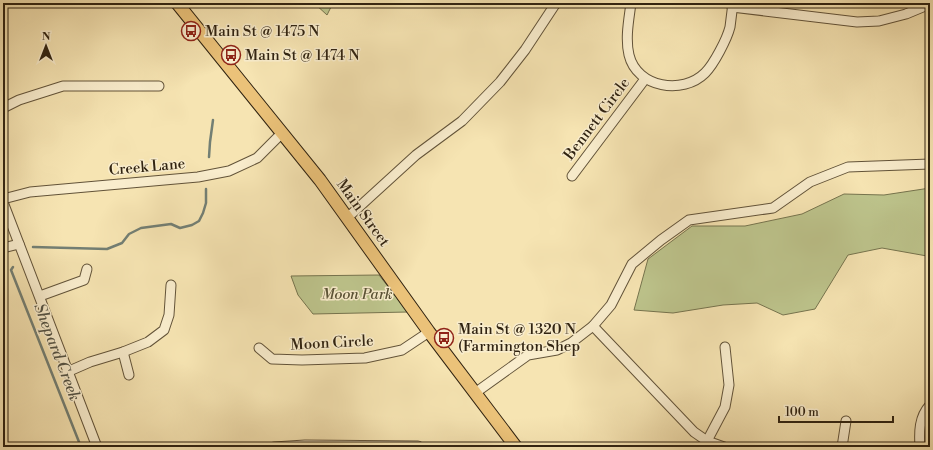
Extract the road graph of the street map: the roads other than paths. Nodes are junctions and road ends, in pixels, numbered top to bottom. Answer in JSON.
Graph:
{"nodes":[{"id":1,"x":177,"y":3,"type":"edge"},
{"id":2,"x":556,"y":3,"type":"edge"},
{"id":3,"x":631,"y":3,"type":"edge"},
{"id":4,"x":930,"y":4,"type":"edge"},
{"id":5,"x":732,"y":5,"type":"edge"},
{"id":6,"x":645,"y":79,"type":"junction"},
{"id":7,"x":159,"y":86,"type":"dead end"},
{"id":8,"x":3,"y":108,"type":"edge"},
{"id":9,"x":282,"y":134,"type":"junction"},
{"id":10,"x":930,"y":164,"type":"edge"},
{"id":11,"x":572,"y":176,"type":"dead end"},
{"id":12,"x":3,"y":201,"type":"edge"},
{"id":13,"x":347,"y":218,"type":"junction"},
{"id":14,"x":19,"y":244,"type":"junction"},
{"id":15,"x":3,"y":248,"type":"edge"},
{"id":16,"x":87,"y":269,"type":"dead end"},
{"id":17,"x":171,"y":285,"type":"dead end"},
{"id":18,"x":40,"y":296,"type":"junction"},
{"id":19,"x":592,"y":326,"type":"junction"},
{"id":20,"x":429,"y":332,"type":"junction"},
{"id":21,"x":725,"y":347,"type":"dead end"},
{"id":22,"x":259,"y":348,"type":"dead end"},
{"id":23,"x":123,"y":352,"type":"junction"},
{"id":24,"x":67,"y":372,"type":"junction"},
{"id":25,"x":129,"y":375,"type":"dead end"},
{"id":26,"x":475,"y":393,"type":"junction"},
{"id":27,"x":930,"y":406,"type":"edge"},
{"id":28,"x":846,"y":421,"type":"dead end"},
{"id":29,"x":707,"y":441,"type":"junction"},
{"id":30,"x":96,"y":447,"type":"edge"},
{"id":31,"x":274,"y":447,"type":"edge"},
{"id":32,"x":420,"y":447,"type":"edge"},
{"id":33,"x":516,"y":447,"type":"edge"},
{"id":34,"x":724,"y":447,"type":"edge"},
{"id":35,"x":842,"y":447,"type":"edge"},
{"id":36,"x":920,"y":447,"type":"edge"}],
"edges":[{"from":1,"to":9,"type":"main road","name":"Main Street"},
{"from":2,"to":13,"type":"street"},
{"from":3,"to":6,"type":"street"},
{"from":4,"to":5,"type":"street"},
{"from":5,"to":6,"type":"street"},
{"from":6,"to":11,"type":"street","name":"Bennett Circle"},
{"from":7,"to":8,"type":"street"},
{"from":9,"to":12,"type":"street","name":"Creek Lane"},
{"from":9,"to":13,"type":"main road","name":"Main Street"},
{"from":10,"to":19,"type":"street"},
{"from":12,"to":14,"type":"street"},
{"from":13,"to":20,"type":"main road","name":"Main Street"},
{"from":14,"to":15,"type":"street"},
{"from":14,"to":18,"type":"street"},
{"from":16,"to":18,"type":"street"},
{"from":17,"to":23,"type":"street"},
{"from":18,"to":24,"type":"street"},
{"from":19,"to":26,"type":"street"},
{"from":19,"to":29,"type":"street"},
{"from":20,"to":22,"type":"street","name":"Moon Circle"},
{"from":20,"to":26,"type":"main road","name":"Main Street"},
{"from":21,"to":29,"type":"street"},
{"from":23,"to":24,"type":"street"},
{"from":23,"to":25,"type":"street"},
{"from":24,"to":30,"type":"street"},
{"from":26,"to":33,"type":"main road","name":"Main Street"},
{"from":27,"to":36,"type":"street"},
{"from":28,"to":35,"type":"street"},
{"from":29,"to":34,"type":"street"},
{"from":31,"to":32,"type":"street"}]}
